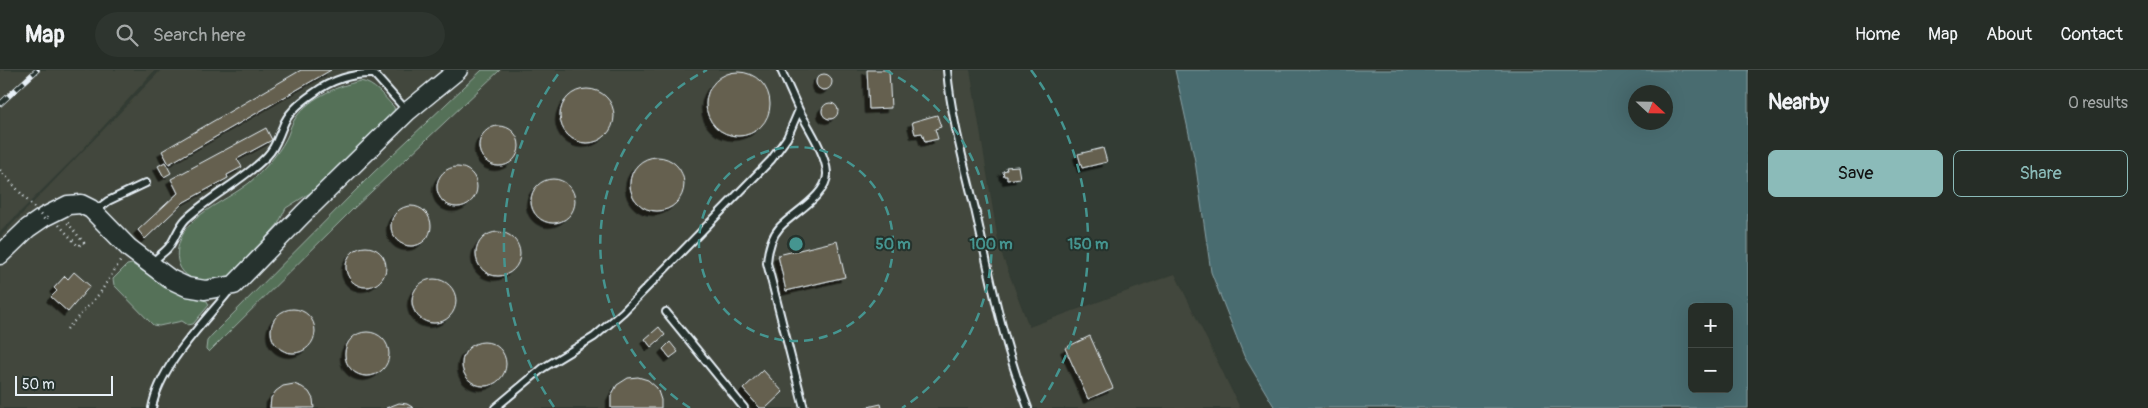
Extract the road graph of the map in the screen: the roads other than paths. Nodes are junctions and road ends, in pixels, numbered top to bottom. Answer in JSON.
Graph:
{"nodes":[{"id":1,"x":458,"y":70,"type":"edge"},
{"id":2,"x":781,"y":70,"type":"edge"},
{"id":3,"x":947,"y":70,"type":"edge"},
{"id":4,"x":373,"y":72,"type":"edge"},
{"id":5,"x":800,"y":110,"type":"junction"},
{"id":6,"x":408,"y":112,"type":"junction"},
{"id":7,"x":146,"y":183,"type":"dead end"},
{"id":8,"x":94,"y":212,"type":"junction"},
{"id":9,"x":0,"y":255,"type":"edge"},
{"id":10,"x":152,"y":265,"type":"junction"},
{"id":11,"x":234,"y":285,"type":"junction"},
{"id":12,"x":666,"y":312,"type":"dead end"},
{"id":13,"x":152,"y":408,"type":"edge"},
{"id":14,"x":494,"y":408,"type":"edge"},
{"id":15,"x":744,"y":408,"type":"edge"},
{"id":16,"x":804,"y":408,"type":"edge"},
{"id":17,"x":1028,"y":408,"type":"edge"}],
"edges":[{"from":1,"to":6,"type":"street"},
{"from":2,"to":5,"type":"lane"},
{"from":3,"to":17,"type":"lane"},
{"from":4,"to":6,"type":"lane"},
{"from":4,"to":10,"type":"lane"},
{"from":5,"to":14,"type":"lane"},
{"from":5,"to":16,"type":"lane"},
{"from":6,"to":11,"type":"street"},
{"from":7,"to":8,"type":"lane"},
{"from":8,"to":9,"type":"street"},
{"from":8,"to":10,"type":"street"},
{"from":10,"to":11,"type":"street"},
{"from":11,"to":13,"type":"lane"},
{"from":12,"to":15,"type":"lane"}]}
